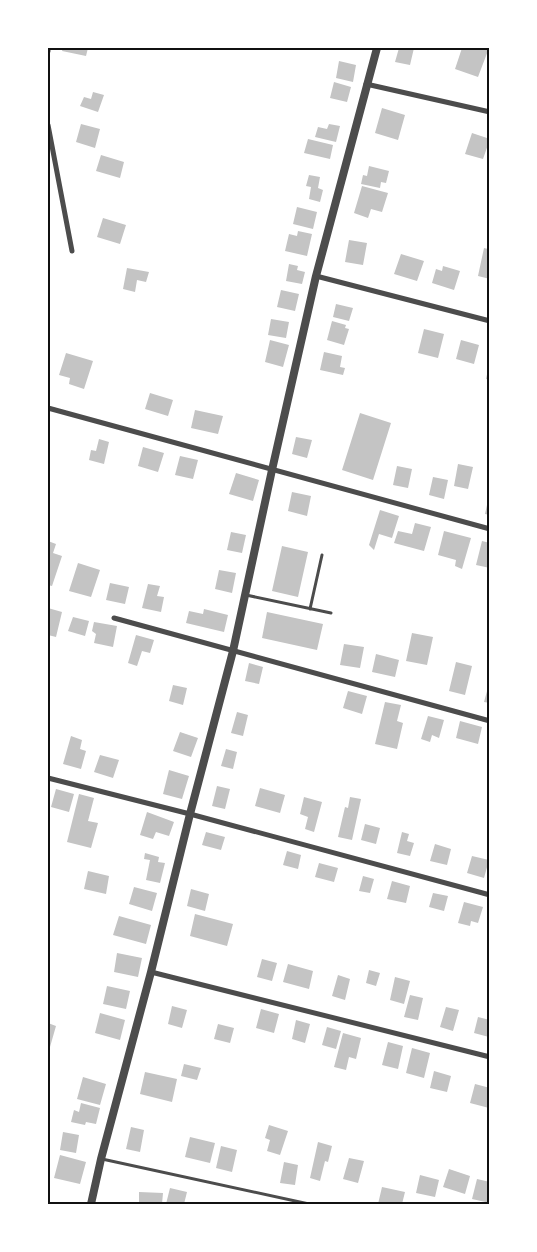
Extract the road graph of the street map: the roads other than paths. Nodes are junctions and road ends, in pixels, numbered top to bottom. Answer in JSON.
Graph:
{"nodes":[{"id":1,"x":377,"y":48,"type":"edge"},
{"id":2,"x":366,"y":84,"type":"junction"},
{"id":3,"x":490,"y":112,"type":"edge"},
{"id":4,"x":48,"y":126,"type":"edge"},
{"id":5,"x":72,"y":251,"type":"dead end"},
{"id":6,"x":316,"y":276,"type":"junction"},
{"id":7,"x":490,"y":321,"type":"edge"},
{"id":8,"x":48,"y":408,"type":"edge"},
{"id":9,"x":272,"y":470,"type":"junction"},
{"id":10,"x":490,"y":529,"type":"edge"},
{"id":11,"x":322,"y":555,"type":"dead end"},
{"id":12,"x":245,"y":595,"type":"junction"},
{"id":13,"x":310,"y":609,"type":"junction"},
{"id":14,"x":330,"y":613,"type":"dead end"},
{"id":15,"x":114,"y":618,"type":"dead end"},
{"id":16,"x":233,"y":651,"type":"junction"},
{"id":17,"x":490,"y":721,"type":"edge"},
{"id":18,"x":48,"y":778,"type":"edge"},
{"id":19,"x":190,"y":814,"type":"junction"},
{"id":20,"x":490,"y":895,"type":"edge"},
{"id":21,"x":151,"y":972,"type":"junction"},
{"id":22,"x":490,"y":1057,"type":"edge"},
{"id":23,"x":101,"y":1159,"type":"junction"},
{"id":24,"x":91,"y":1204,"type":"edge"},
{"id":25,"x":309,"y":1204,"type":"edge"}],
"edges":[{"from":1,"to":2,"type":"street"},
{"from":2,"to":3,"type":"street"},
{"from":2,"to":6,"type":"street"},
{"from":4,"to":5,"type":"street"},
{"from":6,"to":7,"type":"street"},
{"from":6,"to":9,"type":"street"},
{"from":8,"to":9,"type":"street"},
{"from":9,"to":10,"type":"street"},
{"from":9,"to":12,"type":"street"},
{"from":11,"to":13,"type":"lane"},
{"from":12,"to":13,"type":"lane"},
{"from":12,"to":16,"type":"street"},
{"from":13,"to":14,"type":"lane"},
{"from":15,"to":16,"type":"street"},
{"from":16,"to":17,"type":"street"},
{"from":16,"to":19,"type":"street"},
{"from":18,"to":19,"type":"street"},
{"from":19,"to":20,"type":"street"},
{"from":19,"to":21,"type":"street"},
{"from":21,"to":22,"type":"street"},
{"from":21,"to":23,"type":"street"},
{"from":23,"to":24,"type":"street"},
{"from":23,"to":25,"type":"lane"}]}
